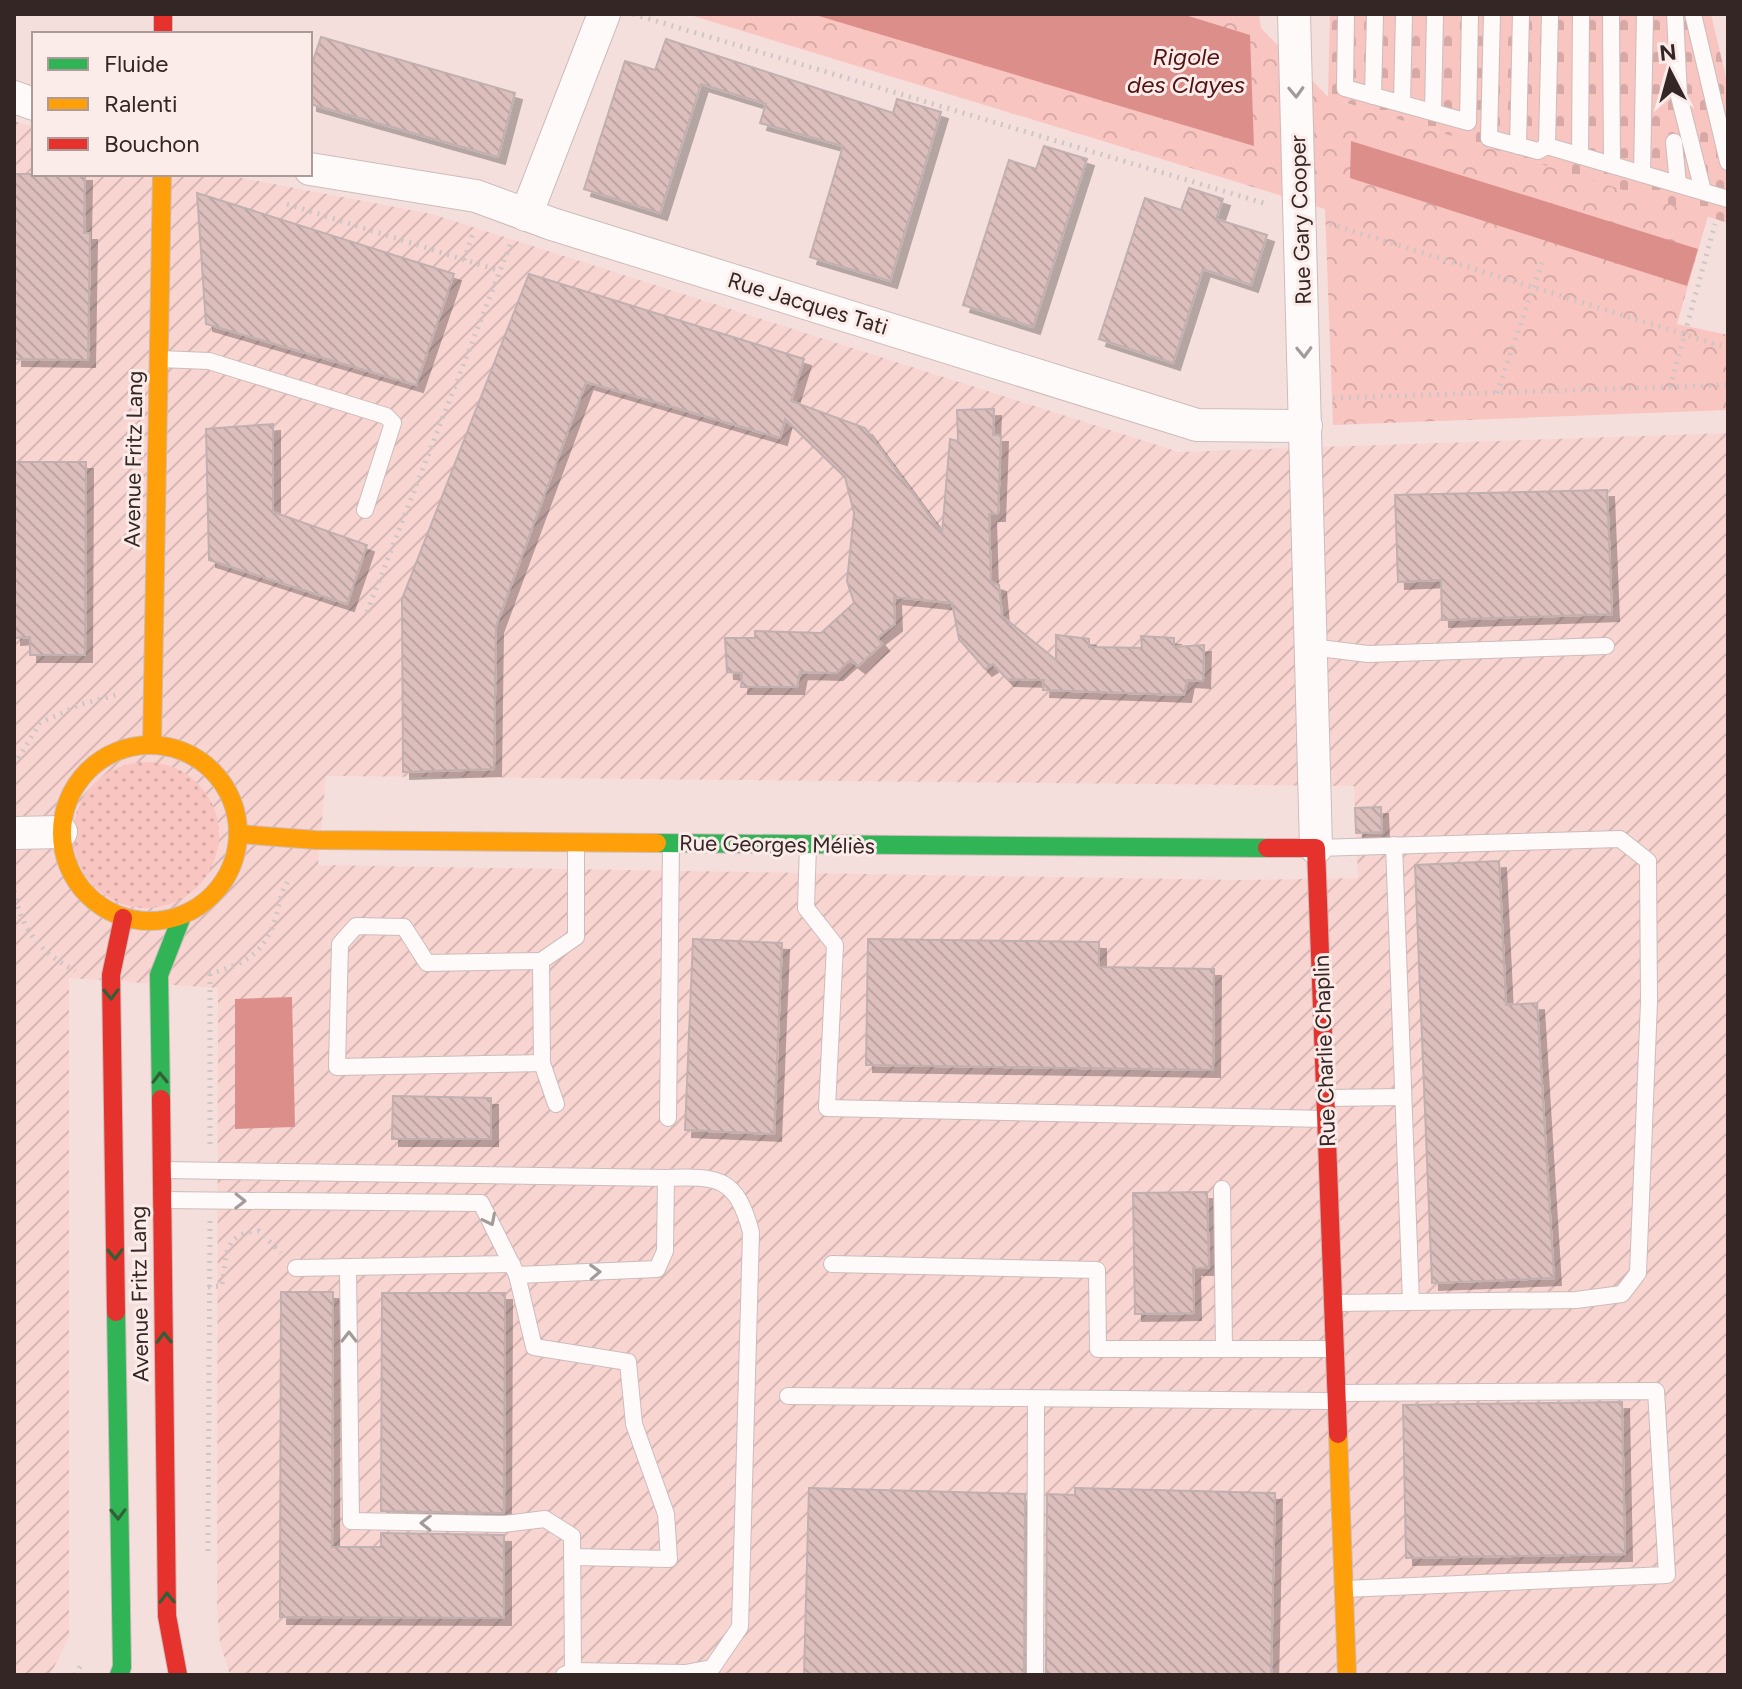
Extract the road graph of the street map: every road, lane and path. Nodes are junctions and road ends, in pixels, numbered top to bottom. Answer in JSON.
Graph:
{"nodes":[{"id":1,"x":604,"y":14,"type":"edge"},
{"id":2,"x":632,"y":14,"type":"edge"},
{"id":3,"x":1294,"y":14,"type":"edge"},
{"id":4,"x":1346,"y":14,"type":"edge"},
{"id":5,"x":1375,"y":14,"type":"edge"},
{"id":6,"x":1404,"y":14,"type":"edge"},
{"id":7,"x":1435,"y":14,"type":"edge"},
{"id":8,"x":1470,"y":14,"type":"edge"},
{"id":9,"x":1492,"y":14,"type":"edge"},
{"id":10,"x":1521,"y":14,"type":"edge"},
{"id":11,"x":1550,"y":14,"type":"edge"},
{"id":12,"x":1581,"y":14,"type":"edge"},
{"id":13,"x":1611,"y":14,"type":"edge"},
{"id":14,"x":1645,"y":14,"type":"edge"},
{"id":15,"x":1675,"y":14,"type":"edge"},
{"id":16,"x":1693,"y":14,"type":"edge"},
{"id":17,"x":1373,"y":96,"type":"junction"},
{"id":18,"x":1402,"y":103,"type":"junction"},
{"id":19,"x":1433,"y":112,"type":"junction"},
{"id":20,"x":1674,"y":142,"type":"dead end"},
{"id":21,"x":1518,"y":146,"type":"junction"},
{"id":22,"x":1547,"y":146,"type":"junction"},
{"id":23,"x":1580,"y":156,"type":"junction"},
{"id":24,"x":1728,"y":162,"type":"edge"},
{"id":25,"x":1612,"y":165,"type":"junction"},
{"id":26,"x":312,"y":169,"type":"edge"},
{"id":27,"x":1642,"y":174,"type":"junction"},
{"id":28,"x":162,"y":176,"type":"edge"},
{"id":29,"x":1678,"y":184,"type":"junction"},
{"id":30,"x":1703,"y":191,"type":"junction"},
{"id":31,"x":1728,"y":199,"type":"edge"},
{"id":32,"x":287,"y":204,"type":"dead end"},
{"id":33,"x":1300,"y":214,"type":"junction"},
{"id":34,"x":477,"y":221,"type":"dead end"},
{"id":35,"x":520,"y":224,"type":"junction"},
{"id":36,"x":1715,"y":224,"type":"dead end"},
{"id":37,"x":1544,"y":257,"type":"dead end"},
{"id":38,"x":464,"y":260,"type":"junction"},
{"id":39,"x":500,"y":271,"type":"junction"},
{"id":40,"x":1534,"y":287,"type":"junction"},
{"id":41,"x":1684,"y":334,"type":"junction"},
{"id":42,"x":1728,"y":348,"type":"edge"},
{"id":43,"x":158,"y":359,"type":"junction"},
{"id":44,"x":1728,"y":385,"type":"edge"},
{"id":45,"x":1670,"y":387,"type":"junction"},
{"id":46,"x":1497,"y":393,"type":"junction"},
{"id":47,"x":1305,"y":412,"type":"junction"},
{"id":48,"x":365,"y":510,"type":"dead end"},
{"id":49,"x":367,"y":612,"type":"dead end"},
{"id":50,"x":1606,"y":646,"type":"dead end"},
{"id":51,"x":1311,"y":647,"type":"junction"},
{"id":52,"x":153,"y":679,"type":"junction"},
{"id":53,"x":152,"y":744,"type":"junction"},
{"id":54,"x":14,"y":765,"type":"edge"},
{"id":55,"x":61,"y":832,"type":"junction"},
{"id":56,"x":14,"y":833,"type":"edge"},
{"id":57,"x":239,"y":834,"type":"junction"},
{"id":58,"x":316,"y":840,"type":"junction"},
{"id":59,"x":576,"y":842,"type":"junction"},
{"id":60,"x":671,"y":843,"type":"junction"},
{"id":61,"x":808,"y":844,"type":"junction"},
{"id":62,"x":1394,"y":845,"type":"junction"},
{"id":63,"x":1316,"y":848,"type":"junction"},
{"id":64,"x":14,"y":891,"type":"edge"},
{"id":65,"x":182,"y":916,"type":"junction"},
{"id":66,"x":123,"y":918,"type":"junction"},
{"id":67,"x":541,"y":961,"type":"junction"},
{"id":68,"x":88,"y":975,"type":"dead end"},
{"id":69,"x":542,"y":1063,"type":"junction"},
{"id":70,"x":1403,"y":1097,"type":"junction"},
{"id":71,"x":1325,"y":1098,"type":"junction"},
{"id":72,"x":556,"y":1104,"type":"dead end"},
{"id":73,"x":668,"y":1118,"type":"dead end"},
{"id":74,"x":1326,"y":1119,"type":"junction"},
{"id":75,"x":210,"y":1154,"type":"dead end"},
{"id":76,"x":162,"y":1170,"type":"junction"},
{"id":77,"x":666,"y":1178,"type":"junction"},
{"id":78,"x":1222,"y":1189,"type":"dead end"},
{"id":79,"x":162,"y":1200,"type":"junction"},
{"id":80,"x":210,"y":1208,"type":"dead end"},
{"id":81,"x":832,"y":1264,"type":"dead end"},
{"id":82,"x":296,"y":1268,"type":"joint"},
{"id":83,"x":348,"y":1269,"type":"junction"},
{"id":84,"x":515,"y":1269,"type":"junction"},
{"id":85,"x":208,"y":1287,"type":"junction"},
{"id":86,"x":1411,"y":1302,"type":"junction"},
{"id":87,"x":1333,"y":1303,"type":"junction"},
{"id":88,"x":1224,"y":1349,"type":"junction"},
{"id":89,"x":1335,"y":1349,"type":"junction"},
{"id":90,"x":788,"y":1396,"type":"dead end"},
{"id":91,"x":1337,"y":1397,"type":"junction"},
{"id":92,"x":1036,"y":1401,"type":"junction"},
{"id":93,"x":572,"y":1557,"type":"junction"},
{"id":94,"x":208,"y":1562,"type":"dead end"},
{"id":95,"x":1344,"y":1589,"type":"junction"},
{"id":96,"x":81,"y":1664,"type":"dead end"},
{"id":97,"x":568,"y":1673,"type":"edge"},
{"id":98,"x":75,"y":1675,"type":"edge"},
{"id":99,"x":119,"y":1675,"type":"edge"},
{"id":100,"x":178,"y":1675,"type":"edge"},
{"id":101,"x":1035,"y":1675,"type":"edge"},
{"id":102,"x":1347,"y":1675,"type":"edge"}],
"edges":[{"from":1,"to":35,"type":"street"},
{"from":2,"to":33,"type":"path"},
{"from":3,"to":33,"type":"street","name":"Rue Gary Cooper","one_way":true},
{"from":4,"to":17,"type":"lane"},
{"from":5,"to":17,"type":"lane"},
{"from":6,"to":18,"type":"lane"},
{"from":7,"to":19,"type":"lane"},
{"from":8,"to":19,"type":"lane"},
{"from":9,"to":21,"type":"lane"},
{"from":10,"to":21,"type":"lane"},
{"from":11,"to":22,"type":"lane"},
{"from":12,"to":23,"type":"lane"},
{"from":13,"to":25,"type":"lane"},
{"from":14,"to":27,"type":"lane"},
{"from":15,"to":30,"type":"lane"},
{"from":16,"to":24,"type":"lane"},
{"from":17,"to":18,"type":"lane"},
{"from":18,"to":19,"type":"lane"},
{"from":20,"to":29,"type":"lane"},
{"from":21,"to":22,"type":"lane"},
{"from":22,"to":23,"type":"lane"},
{"from":23,"to":25,"type":"lane"},
{"from":25,"to":27,"type":"lane"},
{"from":26,"to":35,"type":"street","name":"Rue Jacques Tati"},
{"from":27,"to":29,"type":"lane"},
{"from":28,"to":43,"type":"street","name":"Avenue Fritz Lang"},
{"from":29,"to":30,"type":"lane"},
{"from":30,"to":31,"type":"lane"},
{"from":32,"to":38,"type":"path"},
{"from":33,"to":40,"type":"path"},
{"from":33,"to":47,"type":"street","name":"Rue Gary Cooper","one_way":true},
{"from":34,"to":38,"type":"path"},
{"from":35,"to":39,"type":"path"},
{"from":35,"to":47,"type":"street","name":"Rue Jacques Tati"},
{"from":36,"to":41,"type":"path"},
{"from":37,"to":40,"type":"path"},
{"from":38,"to":39,"type":"path"},
{"from":39,"to":49,"type":"path"},
{"from":40,"to":41,"type":"path"},
{"from":40,"to":46,"type":"path"},
{"from":41,"to":42,"type":"path"},
{"from":41,"to":45,"type":"path"},
{"from":43,"to":48,"type":"lane"},
{"from":43,"to":52,"type":"street","name":"Avenue Fritz Lang"},
{"from":44,"to":45,"type":"path"},
{"from":45,"to":46,"type":"path"},
{"from":46,"to":47,"type":"path"},
{"from":47,"to":51,"type":"street","name":"Rue Charlie Chaplin"},
{"from":50,"to":51,"type":"lane"},
{"from":51,"to":63,"type":"street","name":"Rue Charlie Chaplin"},
{"from":52,"to":53,"type":"street","name":"Avenue Fritz Lang"},
{"from":52,"to":54,"type":"path"},
{"from":53,"to":55,"type":"street"},
{"from":53,"to":57,"type":"street"},
{"from":55,"to":56,"type":"street"},
{"from":55,"to":66,"type":"street"},
{"from":57,"to":58,"type":"street","name":"Rue Georges Méliès"},
{"from":57,"to":65,"type":"street"},
{"from":58,"to":59,"type":"street","name":"Rue Georges Méliès"},
{"from":58,"to":75,"type":"path"},
{"from":59,"to":60,"type":"street","name":"Rue Georges Méliès"},
{"from":59,"to":67,"type":"lane"},
{"from":60,"to":61,"type":"street","name":"Rue Georges Méliès"},
{"from":60,"to":73,"type":"lane"},
{"from":61,"to":63,"type":"street","name":"Rue Georges Méliès"},
{"from":61,"to":74,"type":"lane"},
{"from":62,"to":63,"type":"lane"},
{"from":62,"to":70,"type":"lane"},
{"from":62,"to":86,"type":"lane"},
{"from":63,"to":71,"type":"street","name":"Rue Charlie Chaplin"},
{"from":64,"to":68,"type":"path"},
{"from":65,"to":66,"type":"street"},
{"from":76,"to":65,"type":"street","name":"Avenue Fritz Lang","one_way":true},
{"from":66,"to":99,"type":"street","name":"Avenue Fritz Lang","one_way":true},
{"from":67,"to":69,"type":"lane"},
{"from":67,"to":69,"type":"lane"},
{"from":69,"to":72,"type":"lane"},
{"from":70,"to":71,"type":"lane"},
{"from":70,"to":86,"type":"lane"},
{"from":71,"to":74,"type":"street","name":"Rue Charlie Chaplin"},
{"from":74,"to":87,"type":"street","name":"Rue Charlie Chaplin"},
{"from":76,"to":77,"type":"lane"},
{"from":76,"to":79,"type":"street","name":"Avenue Fritz Lang"},
{"from":84,"to":77,"type":"lane","one_way":true},
{"from":77,"to":97,"type":"lane"},
{"from":78,"to":88,"type":"lane"},
{"from":79,"to":84,"type":"lane","one_way":true},
{"from":100,"to":79,"type":"street","name":"Avenue Fritz Lang","one_way":true},
{"from":80,"to":85,"type":"path"},
{"from":81,"to":88,"type":"lane"},
{"from":82,"to":83,"type":"lane"},
{"from":82,"to":85,"type":"path"},
{"from":83,"to":84,"type":"lane"},
{"from":93,"to":83,"type":"lane","one_way":true},
{"from":84,"to":93,"type":"lane"},
{"from":85,"to":94,"type":"path"},
{"from":86,"to":87,"type":"lane"},
{"from":87,"to":89,"type":"street","name":"Rue Charlie Chaplin"},
{"from":88,"to":89,"type":"lane"},
{"from":89,"to":91,"type":"street","name":"Rue Charlie Chaplin"},
{"from":90,"to":92,"type":"lane"},
{"from":91,"to":92,"type":"lane"},
{"from":91,"to":95,"type":"street","name":"Rue Charlie Chaplin"},
{"from":91,"to":95,"type":"lane"},
{"from":92,"to":101,"type":"lane"},
{"from":93,"to":97,"type":"lane"},
{"from":95,"to":102,"type":"street","name":"Rue Charlie Chaplin"},
{"from":96,"to":98,"type":"path"}]}
